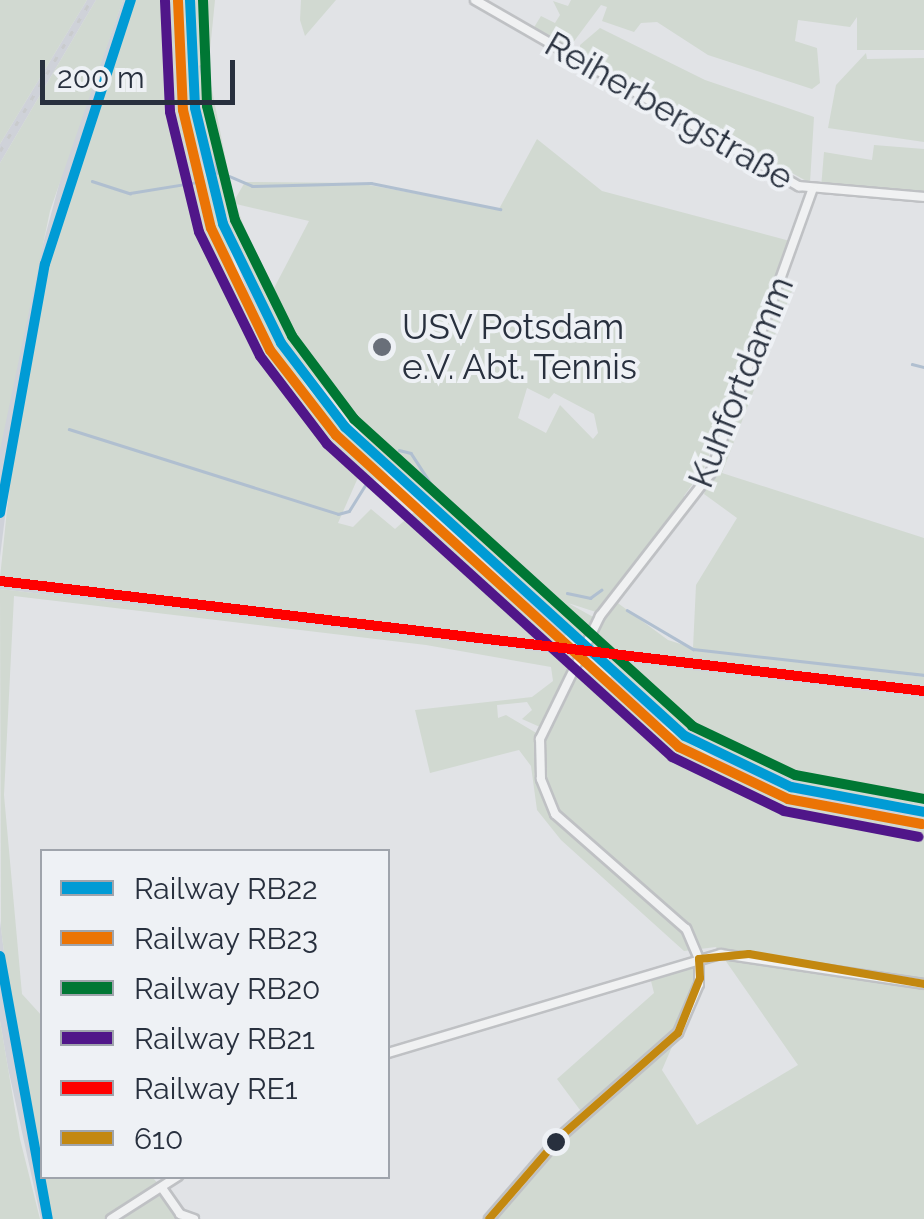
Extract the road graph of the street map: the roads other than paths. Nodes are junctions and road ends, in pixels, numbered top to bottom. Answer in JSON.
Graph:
{"nodes":[{"id":1,"x":475,"y":0,"type":"edge"},
{"id":2,"x":812,"y":190,"type":"junction"},
{"id":3,"x":924,"y":197,"type":"edge"},
{"id":4,"x":698,"y":959,"type":"junction"},
{"id":5,"x":924,"y":984,"type":"edge"},
{"id":6,"x":390,"y":1052,"type":"edge"},
{"id":7,"x":174,"y":1179,"type":"edge"},
{"id":8,"x":162,"y":1188,"type":"junction"},
{"id":9,"x":111,"y":1219,"type":"edge"},
{"id":10,"x":194,"y":1219,"type":"edge"},
{"id":11,"x":489,"y":1219,"type":"edge"}],
"edges":[{"from":1,"to":2,"type":"street","name":"Reiherbergstraße"},
{"from":2,"to":3,"type":"street"},
{"from":2,"to":4,"type":"street","name":"Kuhfortdamm"},
{"from":4,"to":5,"type":"street"},
{"from":4,"to":6,"type":"street"},
{"from":4,"to":11,"type":"street"},
{"from":7,"to":8,"type":"street"},
{"from":8,"to":9,"type":"street"},
{"from":8,"to":10,"type":"street"}]}
